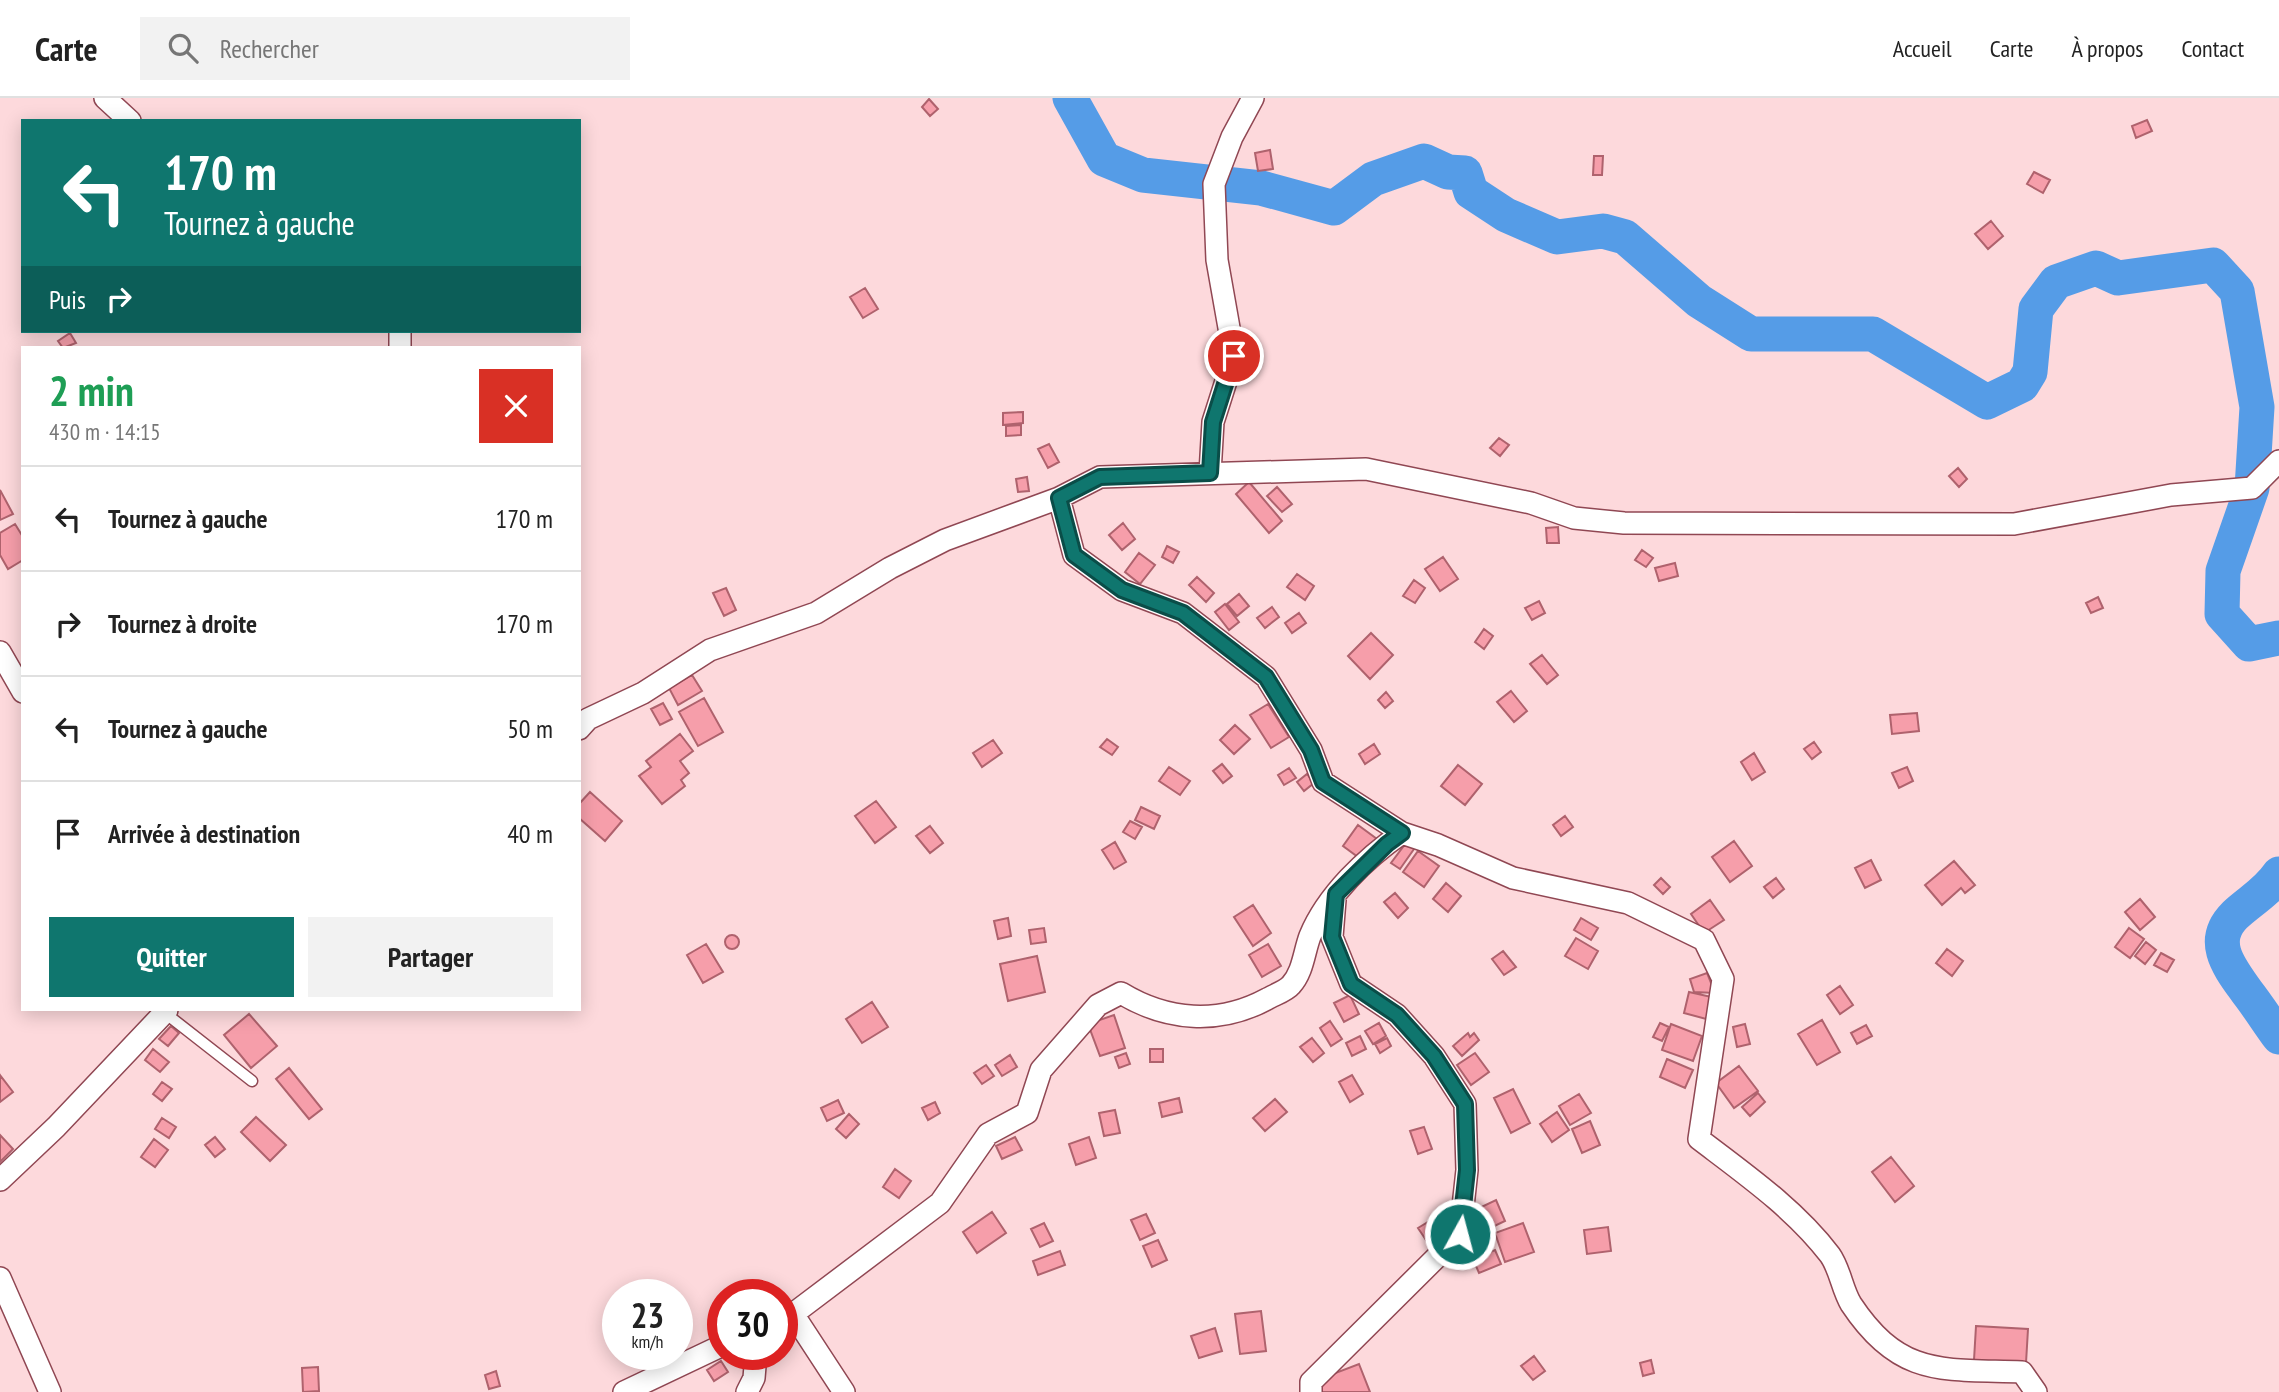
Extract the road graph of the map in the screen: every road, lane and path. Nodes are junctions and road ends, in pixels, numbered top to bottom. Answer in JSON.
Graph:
{"nodes":[{"id":1,"x":105,"y":98,"type":"edge"},
{"id":2,"x":1253,"y":98,"type":"edge"},
{"id":3,"x":128,"y":119,"type":"edge"},
{"id":4,"x":2279,"y":461,"type":"edge"},
{"id":5,"x":1210,"y":473,"type":"junction"},
{"id":6,"x":1059,"y":498,"type":"junction"},
{"id":7,"x":0,"y":652,"type":"edge"},
{"id":8,"x":21,"y":689,"type":"edge"},
{"id":9,"x":581,"y":727,"type":"edge"},
{"id":10,"x":1402,"y":833,"type":"junction"},
{"id":11,"x":1336,"y":894,"type":"junction"},
{"id":12,"x":166,"y":1011,"type":"edge"},
{"id":13,"x":252,"y":1081,"type":"dead end"},
{"id":14,"x":0,"y":1180,"type":"edge"},
{"id":15,"x":0,"y":1278,"type":"edge"},
{"id":16,"x":798,"y":1309,"type":"edge"},
{"id":17,"x":798,"y":1330,"type":"edge"},
{"id":18,"x":707,"y":1353,"type":"edge"},
{"id":19,"x":755,"y":1370,"type":"edge"},
{"id":20,"x":50,"y":1392,"type":"edge"},
{"id":21,"x":624,"y":1392,"type":"edge"},
{"id":22,"x":747,"y":1392,"type":"edge"},
{"id":23,"x":844,"y":1392,"type":"edge"},
{"id":24,"x":1311,"y":1392,"type":"edge"},
{"id":25,"x":2036,"y":1392,"type":"edge"}],
"edges":[{"from":1,"to":3,"type":"street"},
{"from":2,"to":5,"type":"street"},
{"from":4,"to":5,"type":"street"},
{"from":5,"to":6,"type":"street"},
{"from":6,"to":9,"type":"street"},
{"from":6,"to":10,"type":"street"},
{"from":7,"to":8,"type":"street"},
{"from":10,"to":11,"type":"street"},
{"from":10,"to":25,"type":"street"},
{"from":11,"to":16,"type":"street"},
{"from":11,"to":24,"type":"street"},
{"from":12,"to":13,"type":"lane"},
{"from":12,"to":14,"type":"street"},
{"from":15,"to":20,"type":"street"},
{"from":17,"to":23,"type":"street"},
{"from":18,"to":21,"type":"street"},
{"from":19,"to":22,"type":"street"}]}
